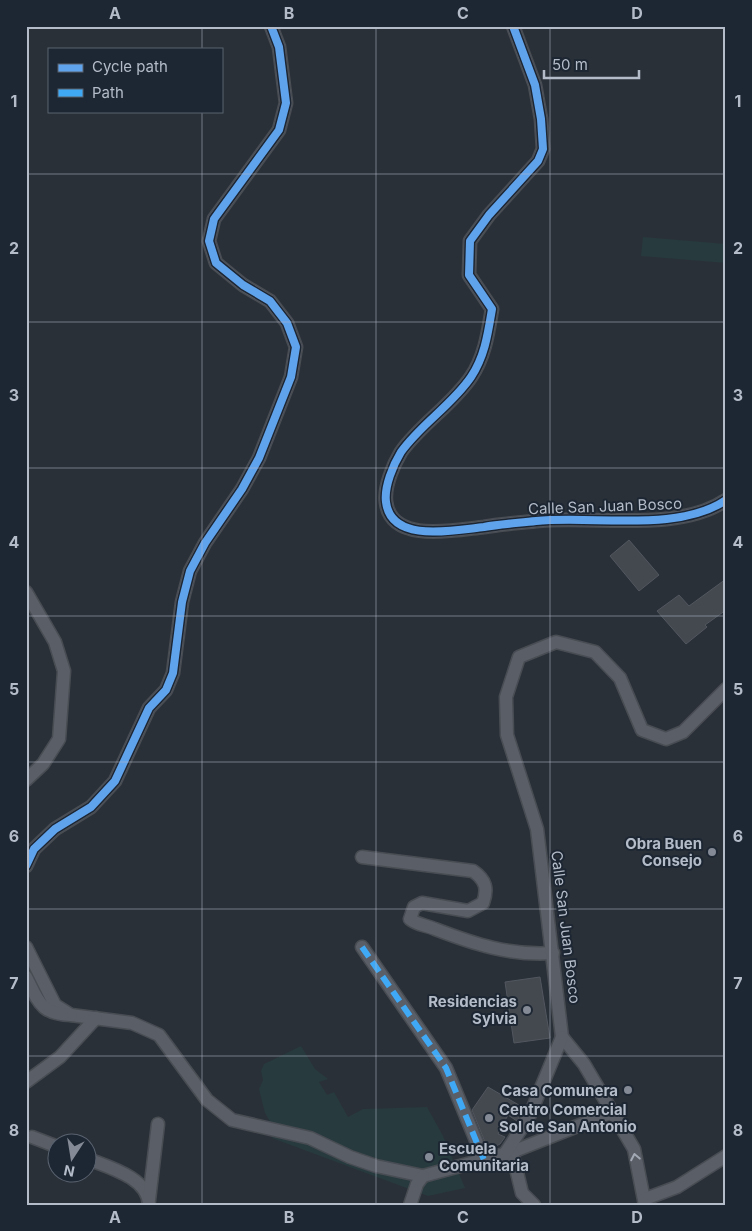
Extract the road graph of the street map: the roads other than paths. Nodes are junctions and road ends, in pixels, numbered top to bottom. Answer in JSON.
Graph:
{"nodes":[{"id":1,"x":271,"y":26,"type":"edge"},
{"id":2,"x":513,"y":26,"type":"edge"},
{"id":3,"x":726,"y":500,"type":"edge"},
{"id":4,"x":26,"y":592,"type":"edge"},
{"id":5,"x":726,"y":689,"type":"edge"},
{"id":6,"x":26,"y":780,"type":"edge"},
{"id":7,"x":362,"y":858,"type":"dead end"},
{"id":8,"x":26,"y":866,"type":"edge"},
{"id":9,"x":362,"y":946,"type":"dead end"},
{"id":10,"x":26,"y":947,"type":"edge"},
{"id":11,"x":553,"y":953,"type":"junction"},
{"id":12,"x":26,"y":977,"type":"edge"},
{"id":13,"x":71,"y":1015,"type":"junction"},
{"id":14,"x":96,"y":1018,"type":"junction"},
{"id":15,"x":562,"y":1037,"type":"junction"},
{"id":16,"x":26,"y":1082,"type":"edge"},
{"id":17,"x":613,"y":1112,"type":"junction"},
{"id":18,"x":158,"y":1124,"type":"dead end"},
{"id":19,"x":32,"y":1137,"type":"dead end"},
{"id":20,"x":48,"y":1143,"type":"edge"},
{"id":21,"x":508,"y":1154,"type":"junction"},
{"id":22,"x":726,"y":1156,"type":"edge"},
{"id":23,"x":484,"y":1160,"type":"junction"},
{"id":24,"x":98,"y":1163,"type":"edge"},
{"id":25,"x":423,"y":1176,"type":"junction"},
{"id":26,"x":149,"y":1202,"type":"edge"},
{"id":27,"x":645,"y":1202,"type":"edge"},
{"id":28,"x":410,"y":1205,"type":"edge"},
{"id":29,"x":534,"y":1205,"type":"edge"}],
"edges":[{"from":1,"to":8,"type":"street"},
{"from":2,"to":3,"type":"street","name":"Calle San Juan Bosco"},
{"from":4,"to":6,"type":"street"},
{"from":5,"to":11,"type":"street","name":"Calle San Juan Bosco"},
{"from":7,"to":11,"type":"street"},
{"from":9,"to":23,"type":"street"},
{"from":10,"to":13,"type":"street"},
{"from":11,"to":15,"type":"street","name":"Calle San Juan Bosco"},
{"from":12,"to":13,"type":"street"},
{"from":13,"to":14,"type":"street"},
{"from":14,"to":16,"type":"street"},
{"from":14,"to":25,"type":"street"},
{"from":15,"to":17,"type":"street"},
{"from":15,"to":21,"type":"street"},
{"from":17,"to":21,"type":"street"},
{"from":27,"to":17,"type":"street","one_way":true},
{"from":18,"to":26,"type":"street"},
{"from":19,"to":20,"type":"street"},
{"from":21,"to":23,"type":"street"},
{"from":21,"to":29,"type":"street"},
{"from":22,"to":27,"type":"street"},
{"from":23,"to":25,"type":"street"},
{"from":24,"to":26,"type":"street"},
{"from":25,"to":28,"type":"street"}]}
